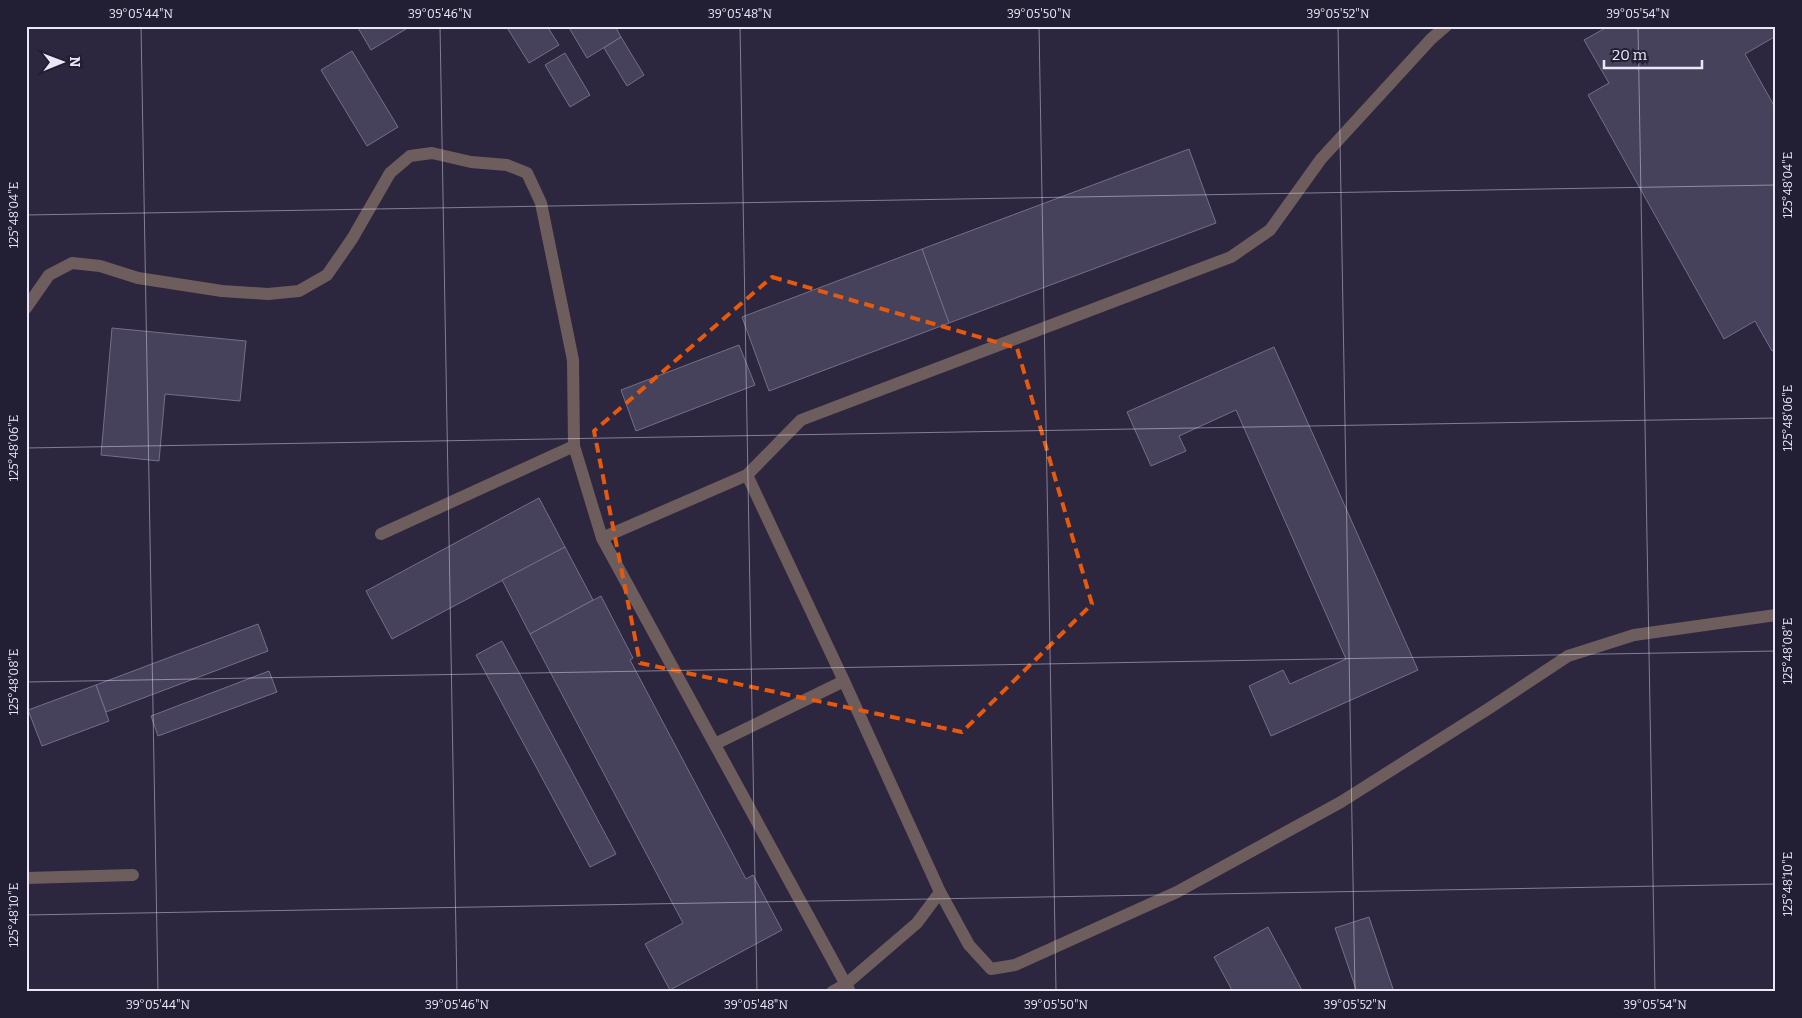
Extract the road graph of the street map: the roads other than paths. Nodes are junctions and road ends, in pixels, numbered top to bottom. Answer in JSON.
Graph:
{"nodes":[{"id":1,"x":1446,"y":26,"type":"edge"},
{"id":2,"x":26,"y":308,"type":"edge"},
{"id":3,"x":574,"y":446,"type":"junction"},
{"id":4,"x":747,"y":475,"type":"junction"},
{"id":5,"x":381,"y":534,"type":"dead end"},
{"id":6,"x":602,"y":538,"type":"junction"},
{"id":7,"x":1776,"y":615,"type":"edge"},
{"id":8,"x":844,"y":681,"type":"junction"},
{"id":9,"x":715,"y":744,"type":"junction"},
{"id":10,"x":133,"y":874,"type":"dead end"},
{"id":11,"x":26,"y":878,"type":"edge"},
{"id":12,"x":940,"y":892,"type":"junction"},
{"id":13,"x":848,"y":988,"type":"edge"},
{"id":14,"x":832,"y":992,"type":"edge"}],
"edges":[{"from":1,"to":4,"type":"street"},
{"from":2,"to":3,"type":"street"},
{"from":3,"to":5,"type":"street"},
{"from":3,"to":6,"type":"street"},
{"from":4,"to":6,"type":"street"},
{"from":4,"to":8,"type":"street"},
{"from":6,"to":9,"type":"street"},
{"from":7,"to":12,"type":"street"},
{"from":8,"to":9,"type":"street"},
{"from":8,"to":12,"type":"street"},
{"from":9,"to":13,"type":"street"},
{"from":10,"to":11,"type":"street"},
{"from":12,"to":13,"type":"street"},
{"from":13,"to":14,"type":"street"}]}
